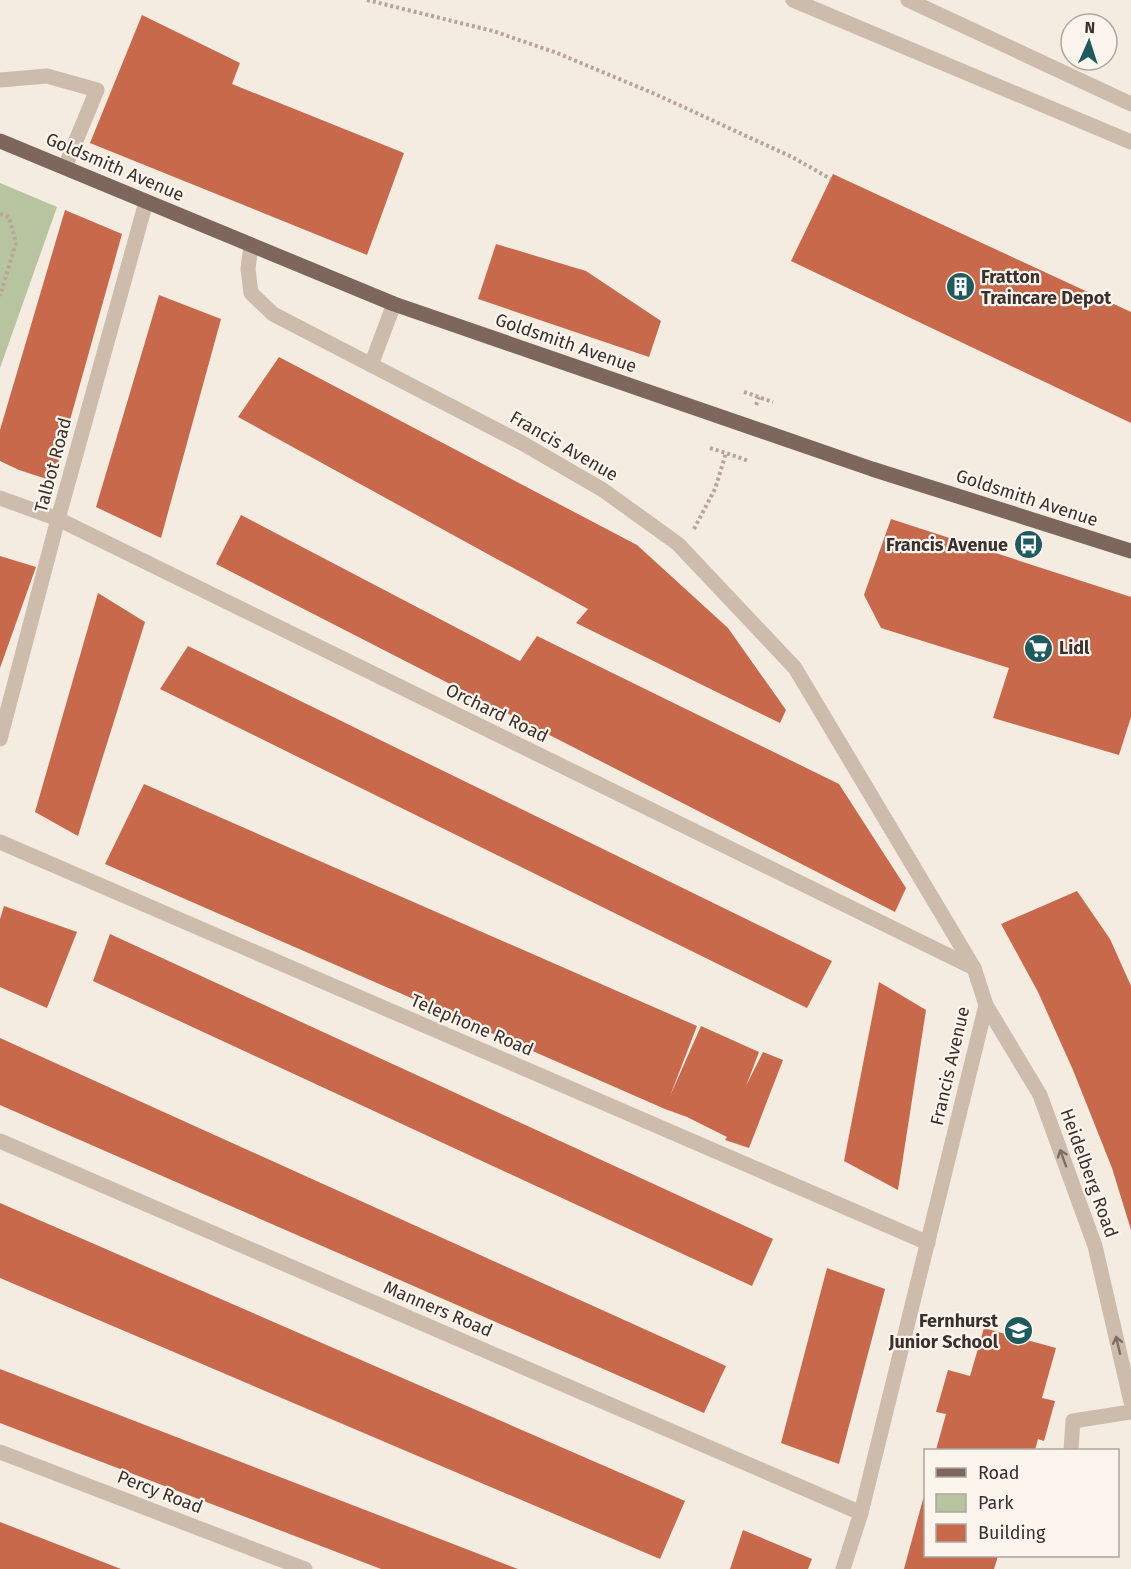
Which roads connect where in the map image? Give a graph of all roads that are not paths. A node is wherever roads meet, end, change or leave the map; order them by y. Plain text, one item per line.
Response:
1 (794, 0) edge
2 (908, 0) edge
3 (0, 80) edge
4 (1131, 104) edge
5 (0, 141) edge
6 (1131, 142) edge
7 (65, 167) junction
8 (146, 202) junction
9 (251, 245) junction
10 (394, 304) junction
11 (371, 365) junction
12 (0, 498) edge
13 (58, 519) junction
14 (1131, 551) edge
15 (0, 740) edge
16 (0, 842) edge
17 (974, 968) junction
18 (986, 1005) junction
19 (0, 1141) edge
20 (928, 1243) junction
21 (1131, 1402) edge
22 (1131, 1412) edge
23 (1071, 1449) edge
24 (0, 1452) edge
25 (861, 1513) junction
26 (305, 1569) edge
27 (843, 1569) edge

1 - 6 street
2 - 4 street
3 - 7 street
5 - 7 main road, Goldsmith Avenue
7 - 8 main road, Goldsmith Avenue
8 - 9 main road, Goldsmith Avenue
8 - 13 street, Talbot Road
9 - 10 main road, Goldsmith Avenue
9 - 11 street, Francis Avenue
10 - 11 street
10 - 14 main road, Goldsmith Avenue
11 - 17 street, Francis Avenue
12 - 13 street, Orchard Road
13 - 15 street, Talbot Road
13 - 17 street, Orchard Road
16 - 20 street, Telephone Road
17 - 18 street, Francis Avenue
18 - 20 street, Francis Avenue
21 -> 18 street, Heidelberg Road
19 - 25 street, Manners Road
20 - 25 street, Francis Avenue
22 - 23 street
24 - 26 street, Percy Road
25 - 27 street, Francis Avenue

